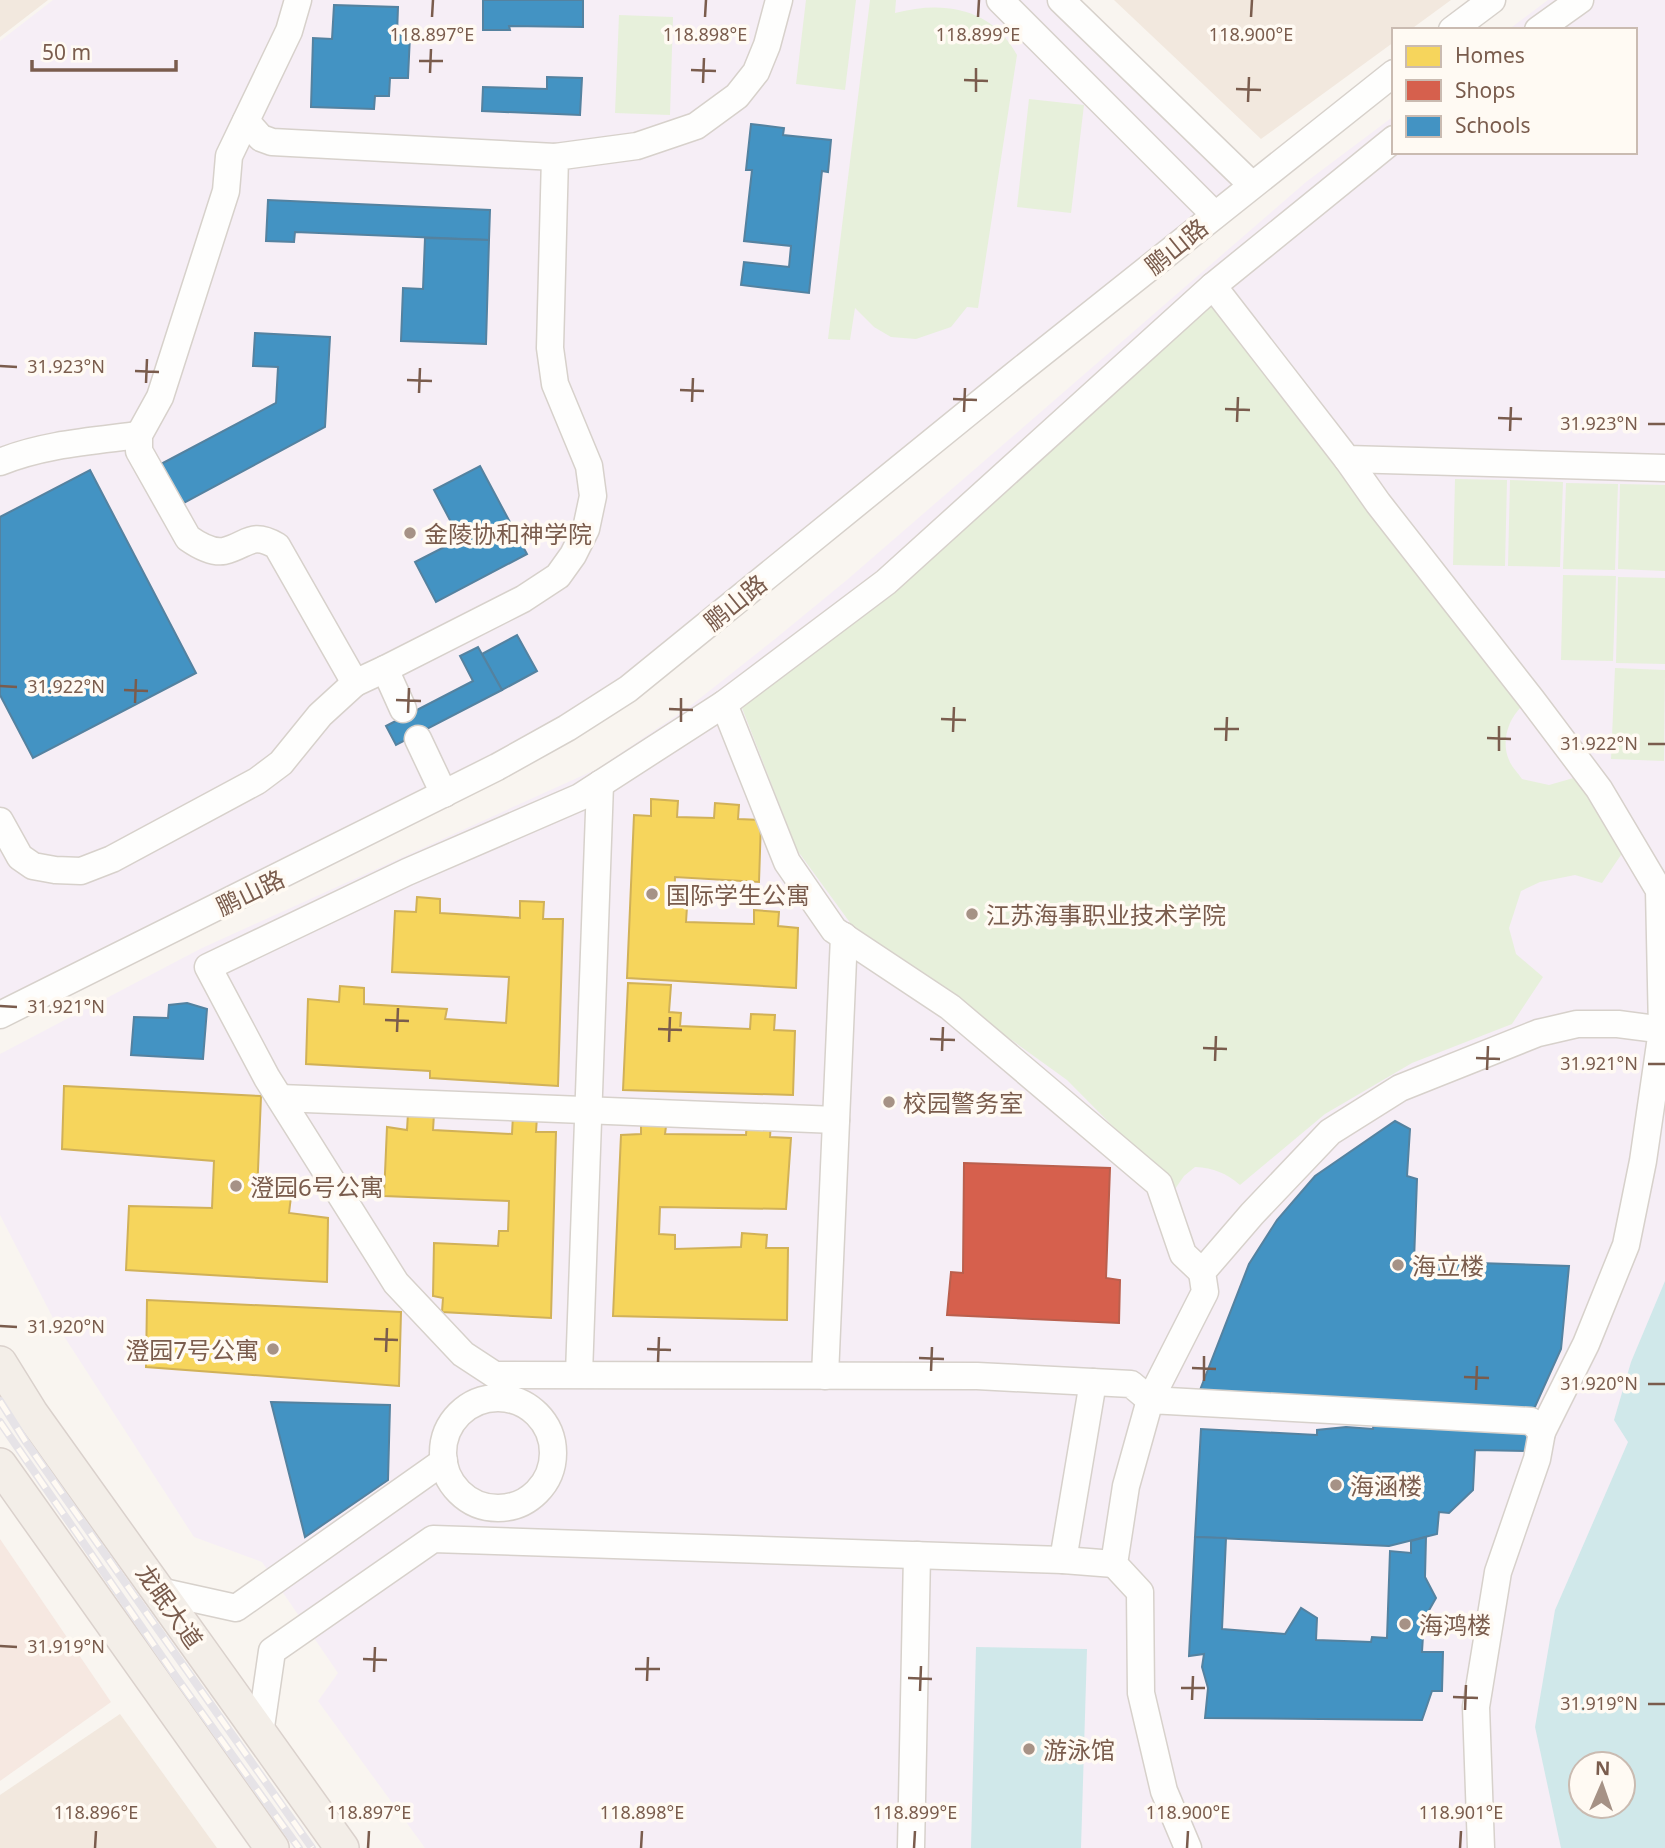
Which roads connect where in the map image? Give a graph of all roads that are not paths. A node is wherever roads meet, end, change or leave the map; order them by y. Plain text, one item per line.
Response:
1 (298, 0) edge
2 (779, 0) edge
3 (1000, 0) edge
4 (1061, 0) edge
5 (1492, 0) edge
6 (1580, 0) edge
7 (1455, 28) edge
8 (1541, 28) edge
9 (1392, 74) edge
10 (246, 121) junction
11 (1392, 141) edge
12 (555, 157) junction
13 (1252, 185) junction
14 (1215, 215) junction
15 (1213, 285) junction
16 (139, 435) junction
17 (1347, 458) junction
18 (0, 462) edge
19 (1665, 468) edge
20 (385, 670) junction
21 (355, 683) junction
22 (724, 704) junction
23 (403, 709) dead end
24 (418, 740) dead end
25 (600, 784) junction
26 (444, 794) junction
27 (0, 821) edge
28 (844, 936) junction
29 (0, 1014) edge
30 (1664, 1030) edge
31 (280, 1098) junction
32 (589, 1110) junction
33 (836, 1120) junction
34 (1202, 1272) junction
35 (0, 1363) edge
36 (579, 1374) junction
37 (825, 1376) junction
38 (1093, 1382) junction
39 (493, 1387) junction
40 (1150, 1400) junction
41 (1542, 1432) junction
42 (444, 1461) junction
43 (0, 1465) edge
44 (496, 1509) junction
45 (495, 1541) junction
46 (917, 1555) junction
47 (1063, 1560) junction
48 (1114, 1564) junction
49 (159, 1591) junction
50 (260, 1734) junction
51 (272, 1848) edge
52 (342, 1848) edge
53 (911, 1848) edge
54 (1188, 1848) edge
55 (1481, 1848) edge

1 - 10 street
2 - 12 street
3 - 14 street
4 - 13 street
5 - 7 street
6 - 8 street
9 - 13 street, 鹏山路
10 - 12 street
10 - 16 street
11 - 15 street
12 - 20 street
13 - 14 street, 鹏山路
14 - 26 street, 鹏山路
15 - 17 street
15 - 22 street
16 - 18 street
16 - 21 street
17 - 19 street
17 - 30 street
20 - 21 street
20 - 23 street
21 - 27 street
22 - 25 street
22 - 28 street
24 - 26 street
25 - 31 street
25 - 32 street
26 - 29 street, 鹏山路
28 - 33 street
28 - 34 street
30 - 34 street
30 - 41 street
31 - 32 street
31 - 39 street
32 - 33 street
32 - 36 street
33 - 37 street
34 - 40 street
35 - 49 main road, 龙眠大道
36 - 37 street
36 - 39 street
37 - 38 street
38 - 40 street
38 - 47 street
39 - 42 street
39 - 44 street
40 - 41 street
40 - 48 street
41 - 55 street
42 - 44 street
42 - 49 street
43 - 51 main road
44 - 45 street
45 - 46 street
45 - 50 street
46 - 47 street
46 - 53 street
47 - 48 street
48 - 54 street
49 - 50 main road, 龙眠大道
50 - 52 main road, 龙眠大道

